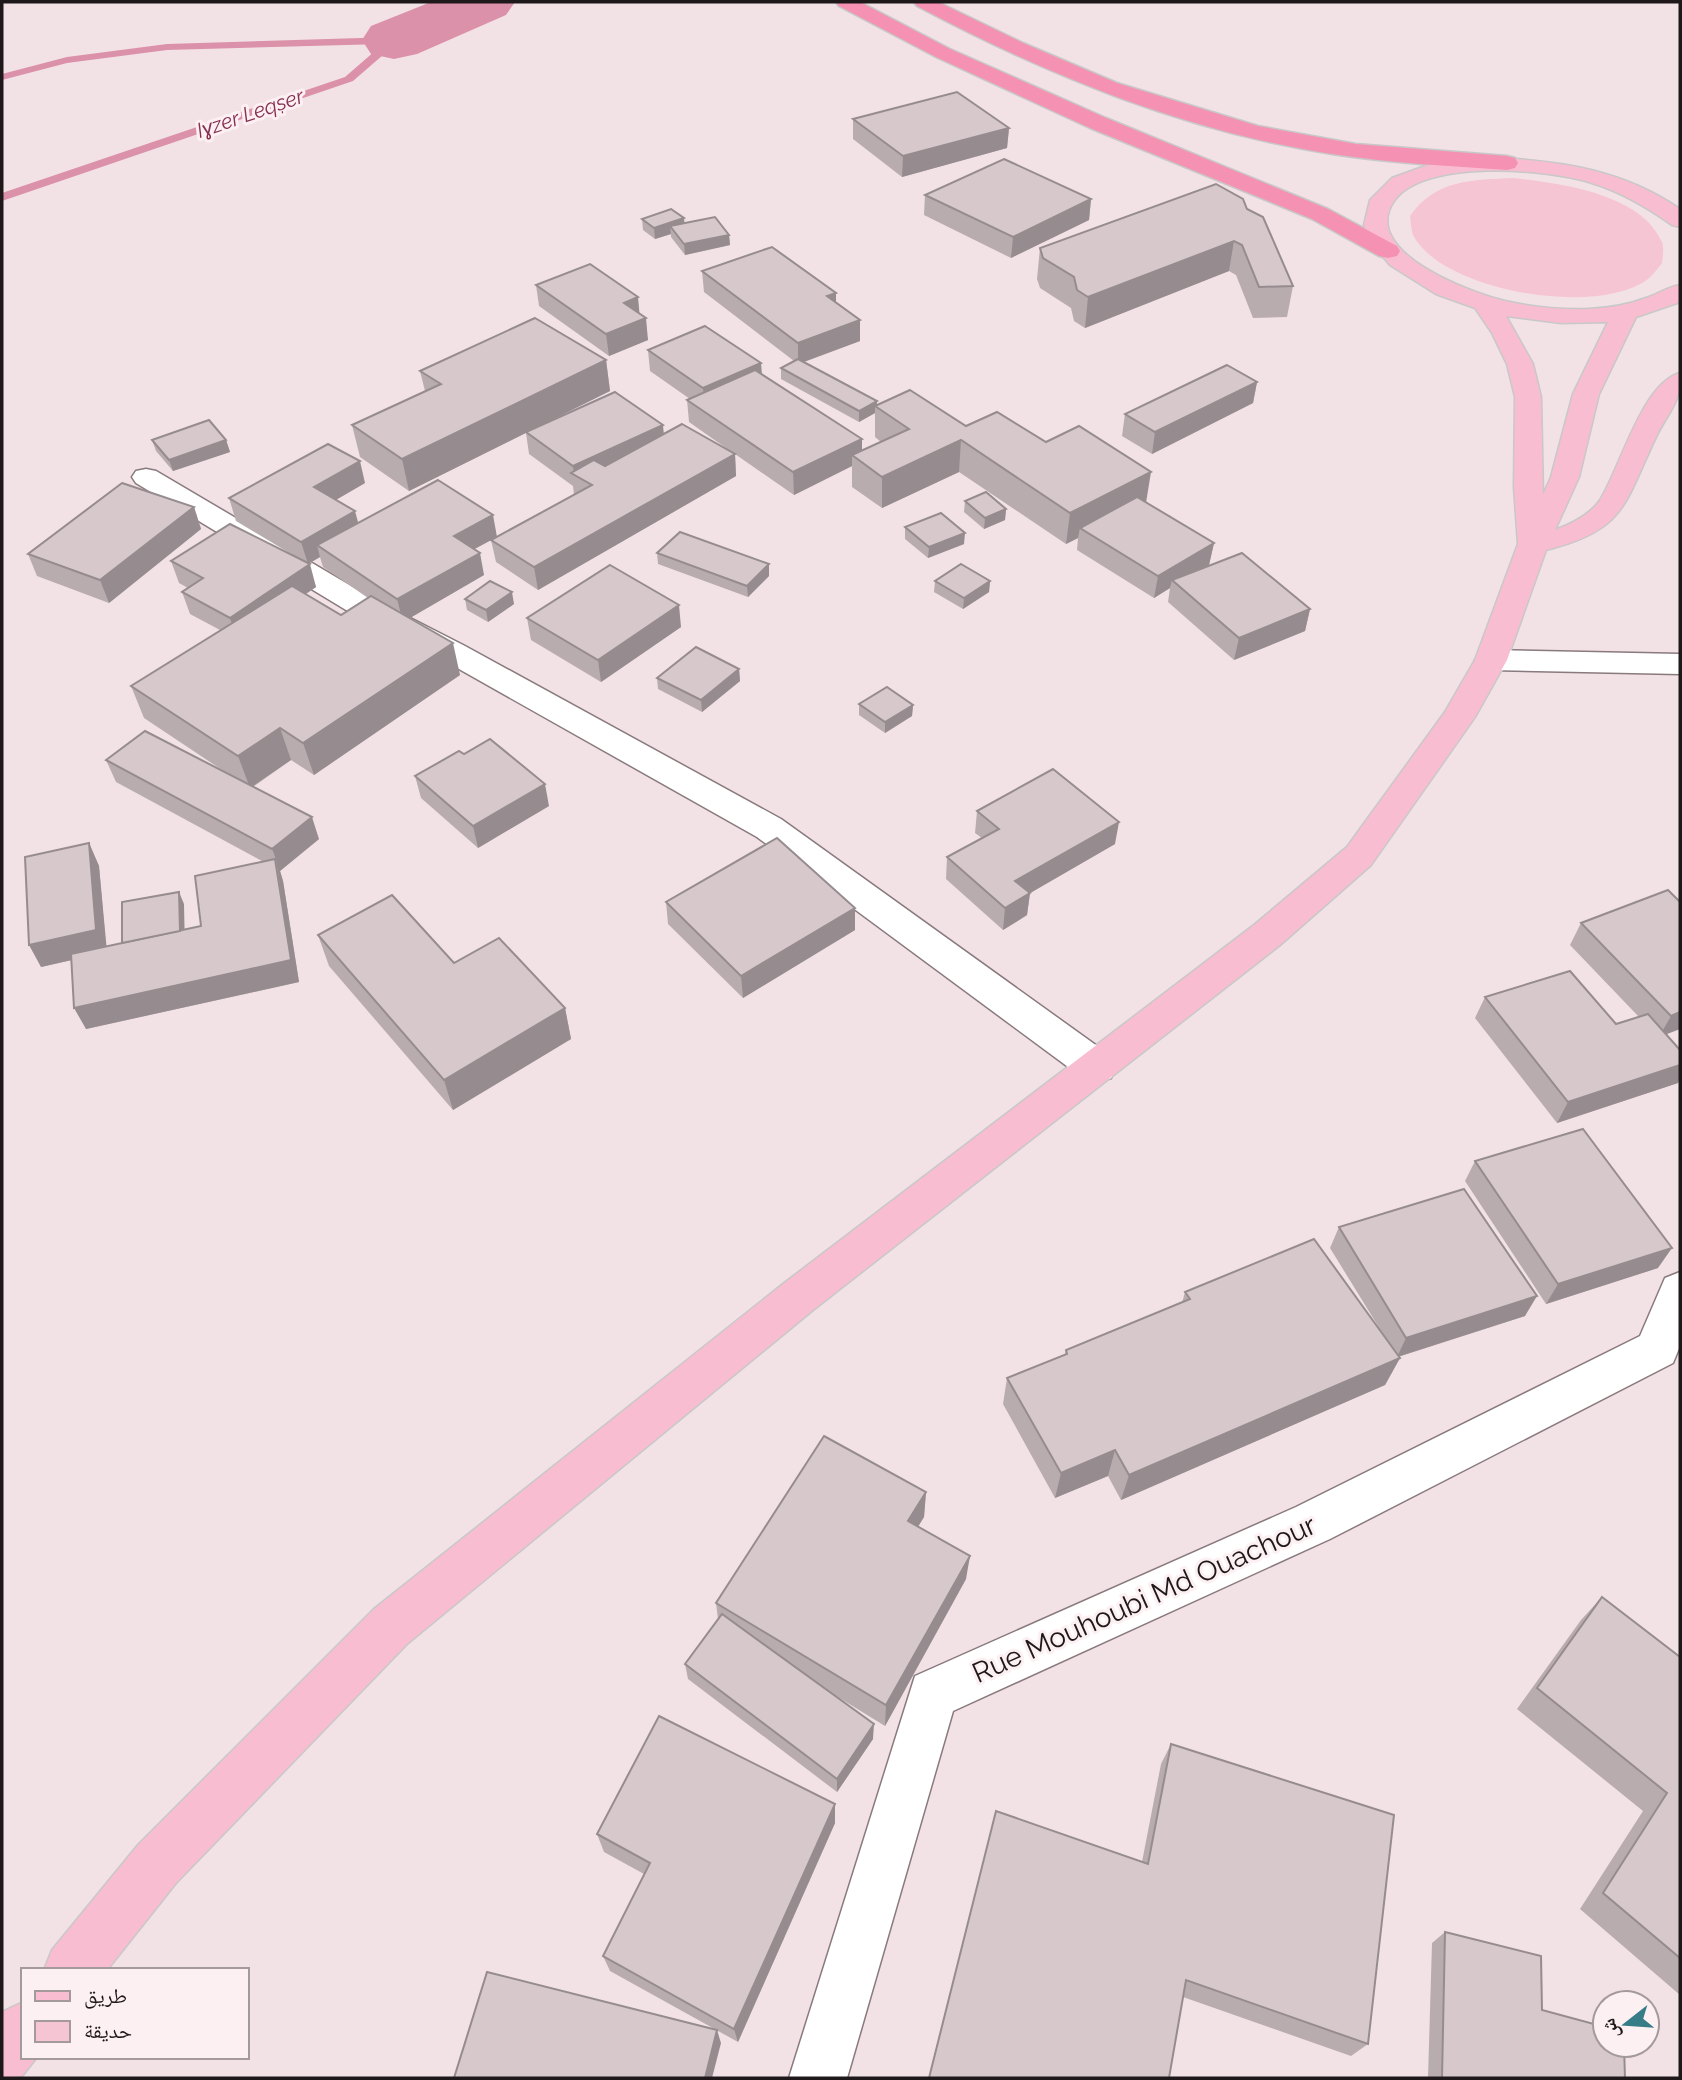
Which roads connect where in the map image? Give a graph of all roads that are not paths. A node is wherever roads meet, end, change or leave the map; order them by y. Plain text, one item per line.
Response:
1 (846, 2) edge
2 (924, 2) edge
3 (1507, 163) junction
4 (1654, 200) junction
5 (1680, 210) edge
6 (1680, 220) edge
7 (1388, 251) junction
8 (1680, 292) edge
9 (1484, 303) junction
10 (1669, 305) edge
11 (1626, 311) junction
12 (1680, 381) edge
13 (146, 477) dead end
14 (1533, 544) junction
15 (1491, 660) junction
16 (1680, 664) edge
17 (1097, 1067) junction
18 (1680, 1291) edge
19 (74, 1968) edge
20 (21, 2032) edge
21 (2, 2056) edge
22 (818, 2078) edge

1 - 7 highway
2 - 3 highway
3 - 4 main road
3 - 7 main road
4 - 5 main road
4 - 6 main road
7 - 9 main road
8 - 10 main road
9 - 11 main road
9 - 14 main road
10 - 11 main road
11 - 14 main road
12 - 14 main road
13 - 17 street
14 - 15 main road
15 - 16 street
15 - 17 main road
17 - 19 main road
18 - 22 street, Rue Mouhoubi Md Ouachour
20 - 21 main road

